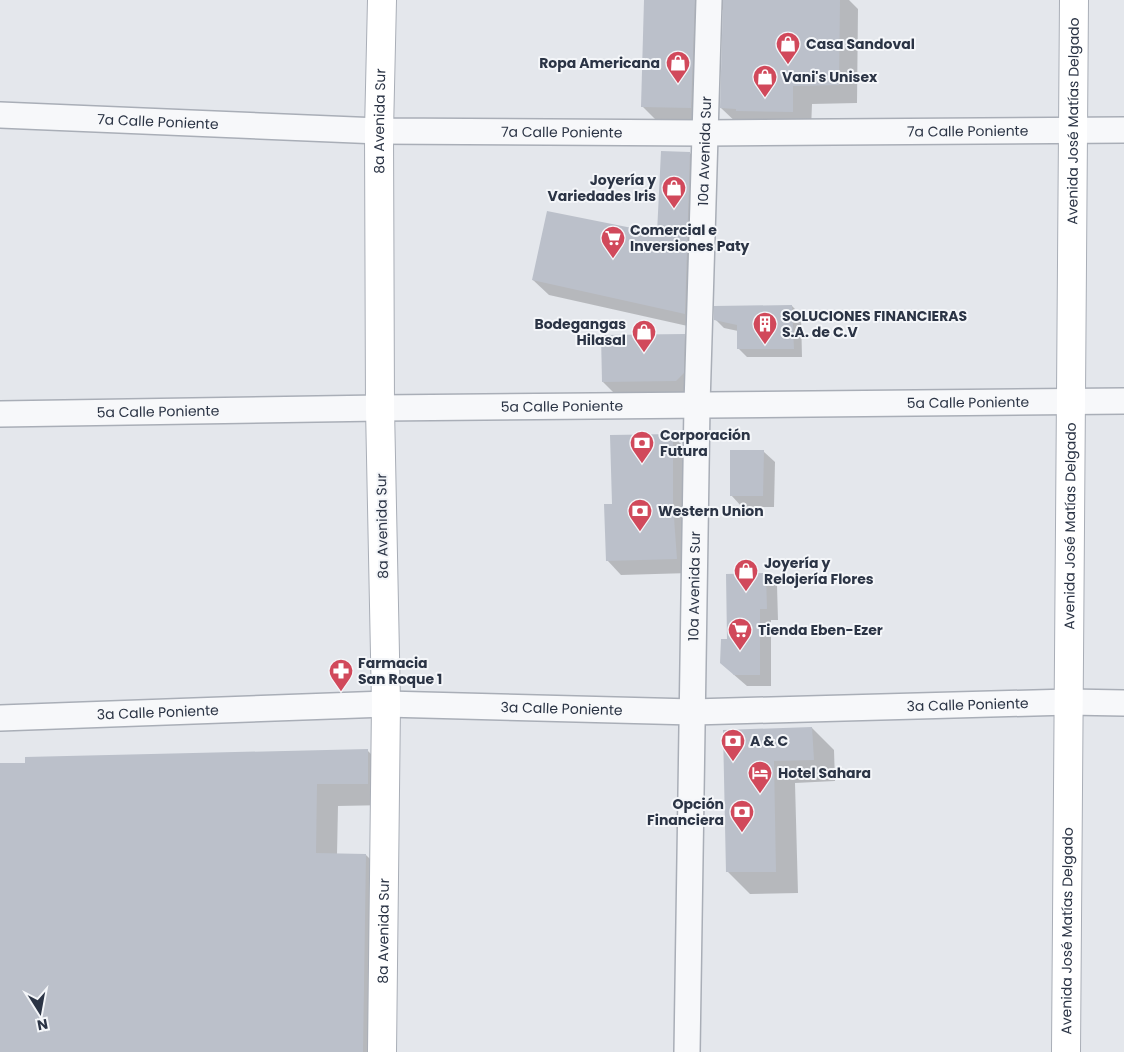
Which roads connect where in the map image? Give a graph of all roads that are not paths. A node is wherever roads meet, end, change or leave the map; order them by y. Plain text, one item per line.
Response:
1 (382, 0) edge
2 (709, 0) edge
3 (1074, 0) edge
4 (0, 115) edge
5 (378, 130) junction
6 (1073, 130) junction
7 (1124, 130) edge
8 (704, 133) junction
9 (1124, 401) edge
10 (1071, 402) junction
11 (697, 406) junction
12 (380, 408) junction
13 (0, 414) edge
14 (1069, 702) junction
15 (1124, 702) edge
16 (386, 704) junction
17 (693, 712) junction
18 (0, 718) edge
19 (382, 1052) edge
20 (687, 1052) edge
21 (1066, 1052) edge

1 - 5 street, 8a Avenida Sur
2 - 8 street, 10a Avenida Sur
3 - 6 street, Avenida José Matías Delgado
4 - 5 street, 7a Calle Poniente
5 - 8 street, 7a Calle Poniente
5 - 12 street, 8a Avenida Sur
6 - 7 street, 7a Calle Poniente
6 - 8 street, 7a Calle Poniente
6 - 10 street, Avenida José Matías Delgado
8 - 11 street, 10a Avenida Sur
9 - 10 street, 5a Calle Poniente
10 - 11 street, 5a Calle Poniente
10 - 14 street, Avenida José Matías Delgado
11 - 12 street, 5a Calle Poniente
11 - 17 street, 10a Avenida Sur
12 - 13 street, 5a Calle Poniente
12 - 16 street, 8a Avenida Sur
14 - 15 street, 3a Calle Poniente
14 - 17 street, 3a Calle Poniente
14 - 21 street, Avenida José Matías Delgado
16 - 17 street, 3a Calle Poniente
16 - 18 street, 3a Calle Poniente
16 - 19 street, 8a Avenida Sur
17 - 20 street, 10a Avenida Sur

